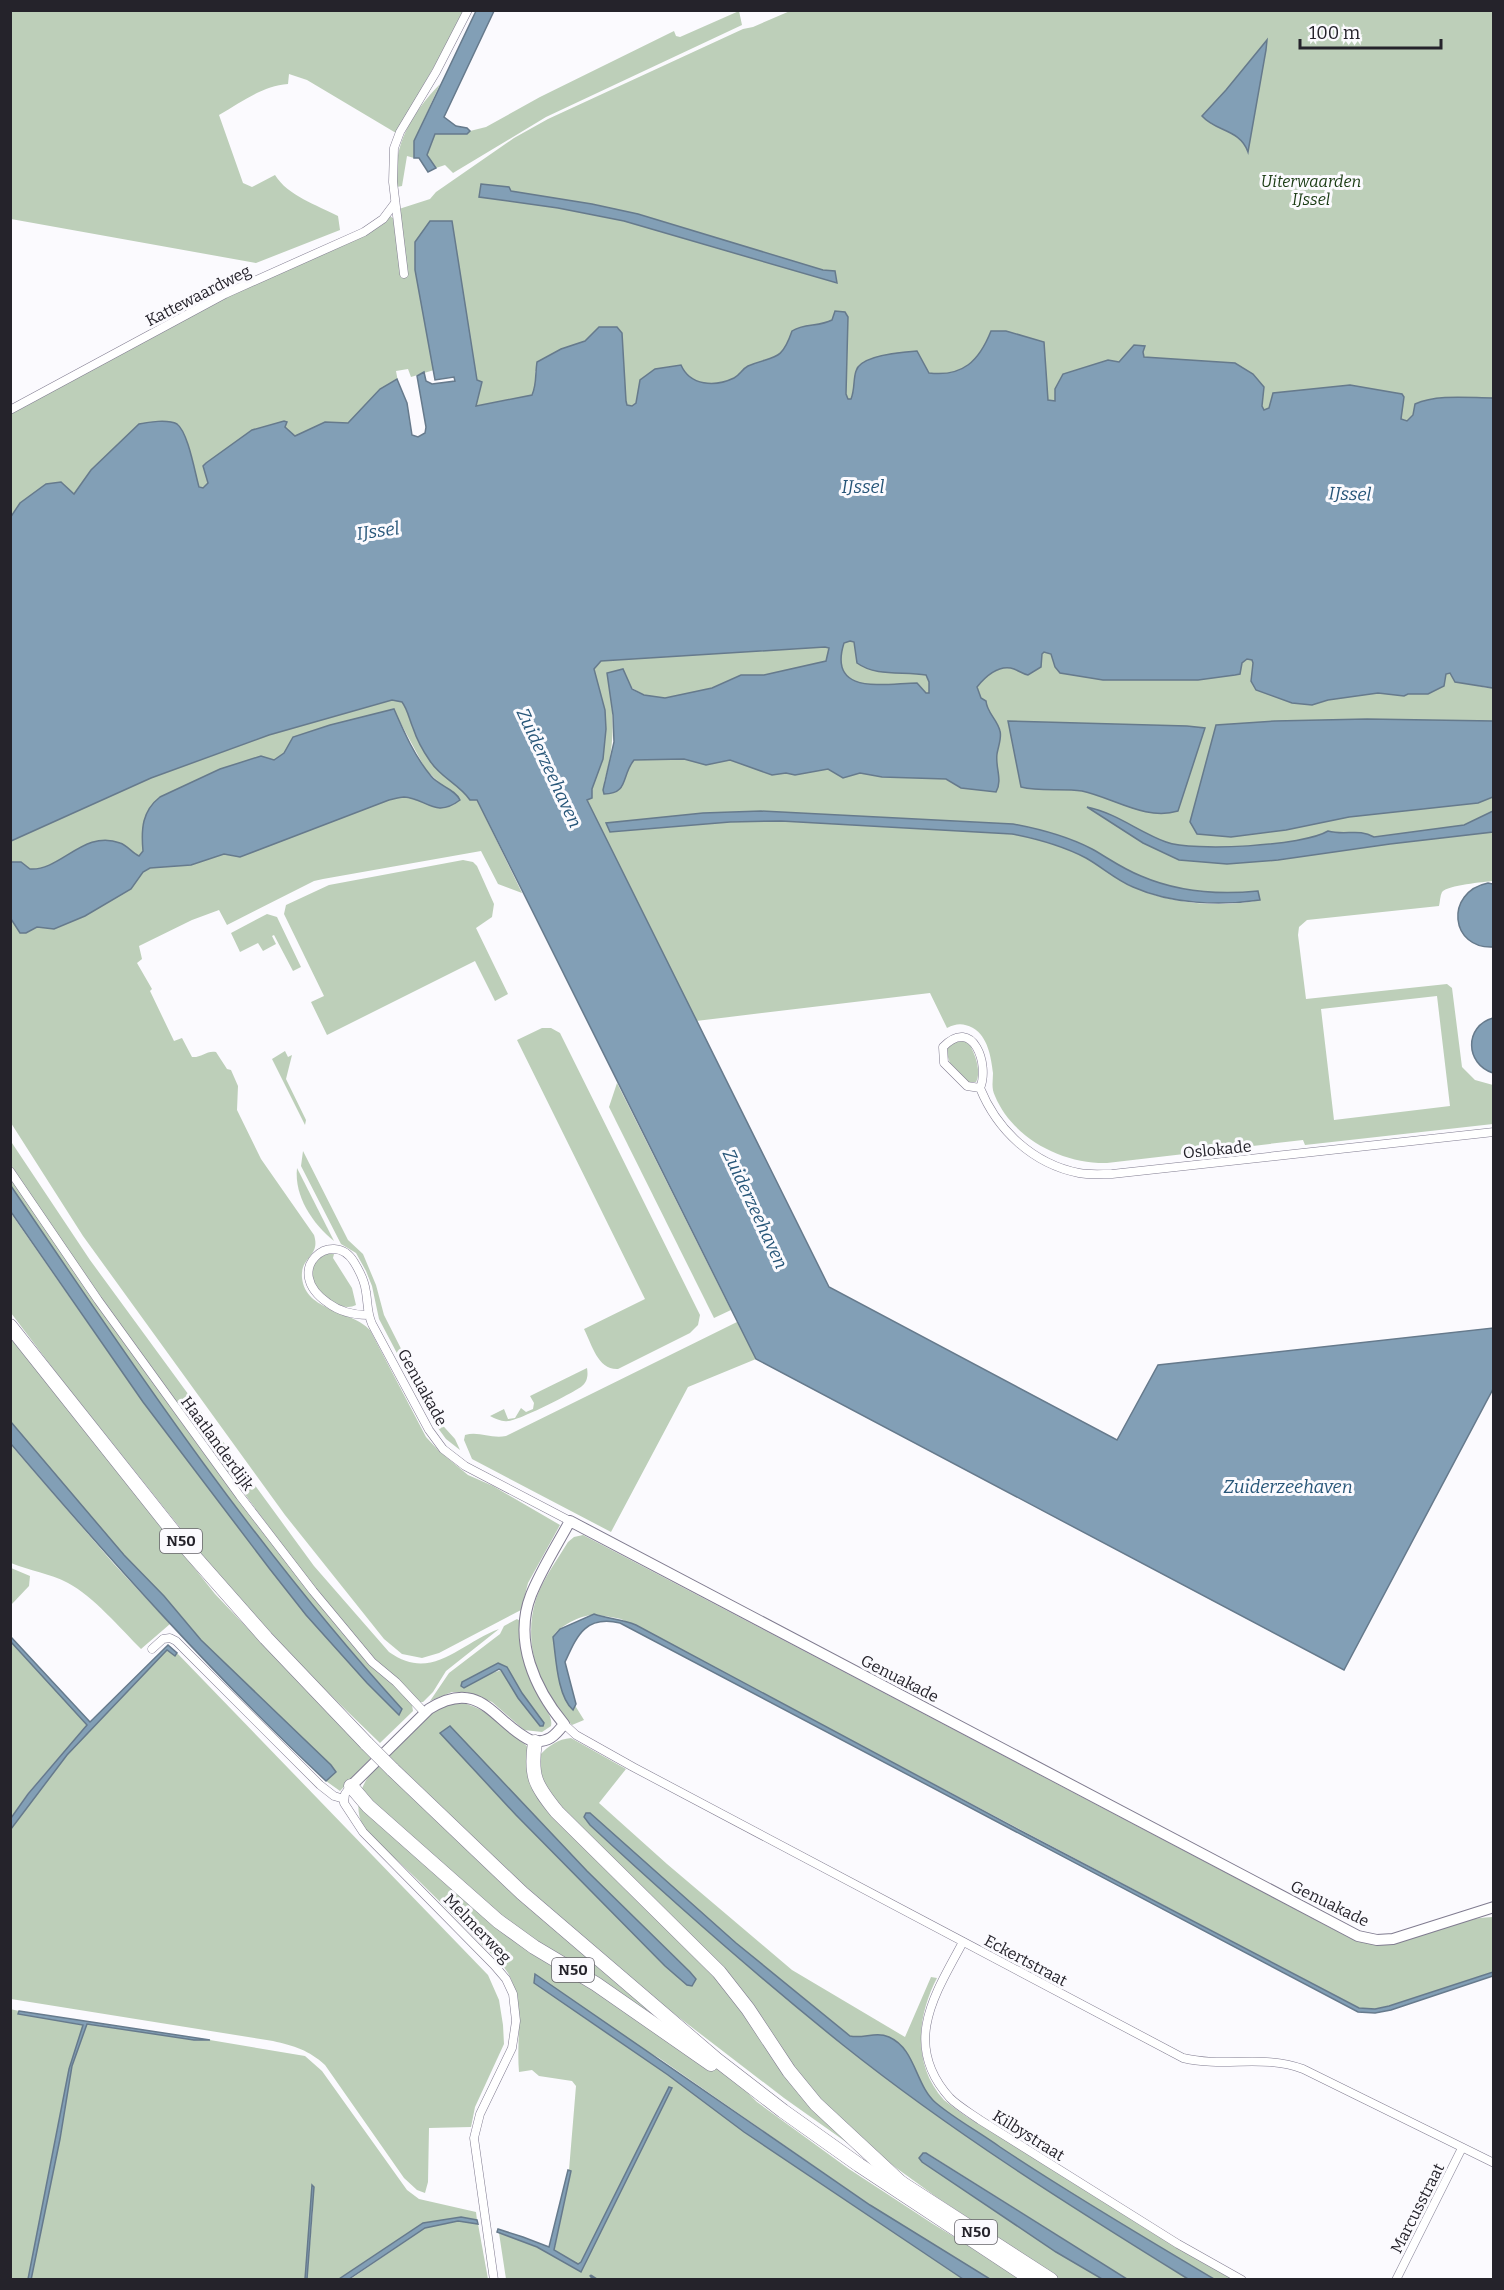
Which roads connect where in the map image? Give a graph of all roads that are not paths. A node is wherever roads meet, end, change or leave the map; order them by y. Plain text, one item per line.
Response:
1 (468, 10) edge
2 (395, 202) junction
3 (404, 274) dead end
4 (10, 410) edge
5 (980, 1088) junction
6 (1494, 1132) edge
7 (10, 1171) edge
8 (368, 1315) junction
9 (10, 1326) edge
10 (570, 1521) junction
11 (152, 1649) dead end
12 (425, 1713) junction
13 (564, 1724) junction
14 (536, 1742) junction
15 (351, 1786) junction
16 (344, 1799) junction
17 (1494, 1907) edge
18 (963, 1942) junction
19 (680, 2027) junction
20 (771, 2102) junction
21 (1462, 2148) junction
22 (1494, 2163) edge
23 (901, 2183) junction
24 (494, 2280) edge
25 (1033, 2280) edge
26 (1051, 2280) edge
27 (1242, 2280) edge
28 (1396, 2280) edge

1 - 2 street
2 - 3 street
2 - 4 street, Kattewaardweg
5 - 5 street, Oslokade
5 - 6 street, Oslokade
7 - 12 street, Haatlanderdijk
8 - 8 street, Genuakade
8 - 10 street, Genuakade
9 - 19 highway, N50, bridge
10 - 13 street
10 - 17 street, Genuakade
11 - 16 street, Melmerweg
12 - 14 street
12 - 15 street
13 - 14 street
13 - 18 street, Eckertstraat
14 - 23 highway, N50
15 - 16 street
15 - 20 highway, N50
16 - 24 street, Melmerweg
18 - 21 street, Eckertstraat
18 - 27 street, Kilbystraat
19 - 20 highway, N50
19 - 23 highway, N50
20 - 25 highway, N50
21 - 22 street, Eckertstraat
21 - 28 street, Marcusstraat
23 - 26 highway, N50

